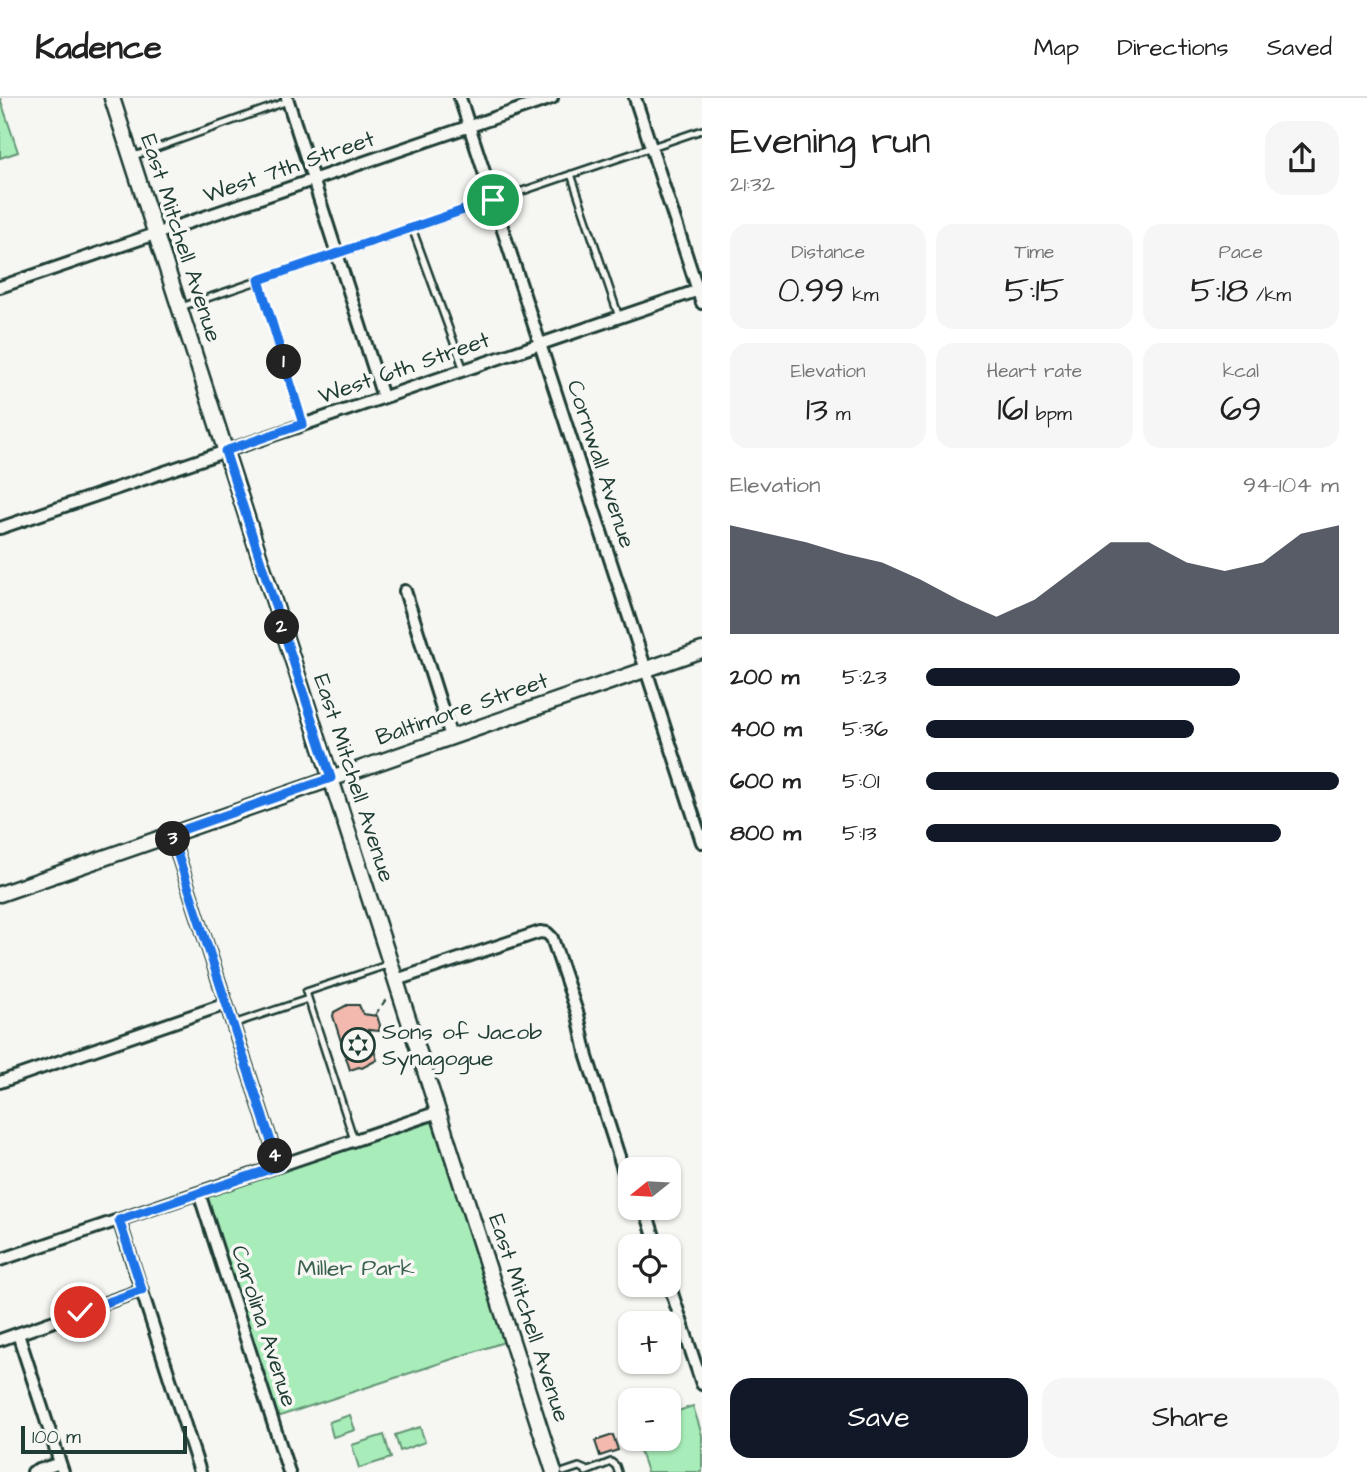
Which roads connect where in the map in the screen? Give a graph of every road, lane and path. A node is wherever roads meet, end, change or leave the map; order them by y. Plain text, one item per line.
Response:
1 (112, 98) edge
2 (460, 98) edge
3 (552, 98) edge
4 (635, 98) edge
5 (287, 100) edge
6 (469, 126) junction
7 (702, 130) edge
8 (651, 147) junction
9 (131, 157) junction
10 (571, 174) junction
11 (313, 181) junction
12 (493, 200) junction
13 (412, 228) junction
14 (156, 235) junction
15 (336, 254) junction
16 (259, 280) junction
17 (0, 287) edge
18 (700, 289) edge
19 (702, 303) edge
20 (179, 308) junction
21 (619, 317) junction
22 (540, 344) junction
23 (464, 370) junction
24 (383, 397) junction
25 (303, 424) junction
26 (225, 451) junction
27 (0, 528) edge
28 (405, 591) dead end
29 (702, 650) edge
30 (646, 670) junction
31 (451, 737) junction
32 (331, 778) junction
33 (171, 834) junction
34 (702, 842) edge
35 (0, 894) edge
36 (390, 964) junction
37 (396, 980) junction
38 (387, 998) dead end
39 (308, 999) junction
40 (226, 1004) junction
41 (374, 1015) dead end
42 (233, 1024) junction
43 (379, 1029) dead end
44 (398, 1033) dead end
45 (0, 1082) edge
46 (438, 1112) junction
47 (354, 1140) junction
48 (619, 1157) edge
49 (279, 1166) junction
50 (199, 1193) junction
51 (119, 1220) junction
52 (0, 1260) edge
53 (142, 1290) junction
54 (674, 1297) edge
55 (18, 1334) junction
56 (0, 1340) edge
57 (698, 1359) edge
58 (702, 1384) edge
59 (62, 1467) edge
60 (586, 1471) edge
61 (33, 1472) edge
62 (200, 1472) edge
63 (289, 1472) edge
64 (554, 1472) edge
65 (564, 1472) edge
66 (618, 1472) edge

1 - 9 street, East Mitchell Avenue
2 - 6 street, Cornwall Avenue
3 - 6 street, West 7th Street
4 - 8 street
5 - 9 lane
5 - 11 street
6 - 11 street, West 7th Street
6 - 12 street, Cornwall Avenue
7 - 8 lane
8 - 10 lane
8 - 18 street
9 - 14 street, East Mitchell Avenue
10 - 12 lane
10 - 21 lane
11 - 14 street, West 7th Street
11 - 15 street
12 - 13 lane
12 - 22 street, Cornwall Avenue
13 - 15 lane
13 - 23 lane
14 - 17 street, West 7th Street
14 - 20 street, East Mitchell Avenue
15 - 16 lane
15 - 24 street
16 - 20 lane
16 - 25 lane
18 - 19 street
18 - 21 street, West 6th Street
20 - 26 street, East Mitchell Avenue
21 - 22 street, West 6th Street
22 - 23 street, West 6th Street
22 - 30 street, Cornwall Avenue
23 - 24 street, West 6th Street
24 - 25 street, West 6th Street
25 - 26 street, West 6th Street
26 - 27 street, West 6th Street
26 - 32 street, East Mitchell Avenue
28 - 31 street
29 - 30 street, Baltimore Street
30 - 31 street, Baltimore Street
30 - 34 street, Cornwall Avenue
31 - 32 street, Baltimore Street
32 - 33 street, Baltimore Street
32 - 36 street, East Mitchell Avenue
33 - 35 street, Baltimore Street
33 - 40 street
36 - 37 street, East Mitchell Avenue
36 - 39 lane
37 - 46 street, East Mitchell Avenue
37 - 48 street
38 - 41 path
39 - 42 lane
39 - 47 lane
40 - 42 street
40 - 45 street
42 - 49 street
43 - 44 path
46 - 47 street
46 - 64 street, East Mitchell Avenue
47 - 49 street
49 - 50 street
50 - 51 street
50 - 63 street, Carolina Avenue
51 - 52 street
51 - 53 street
53 - 55 street
53 - 62 street
54 - 57 street
55 - 56 street
55 - 59 street
57 - 58 street
59 - 61 street
60 - 65 lane
60 - 66 lane

